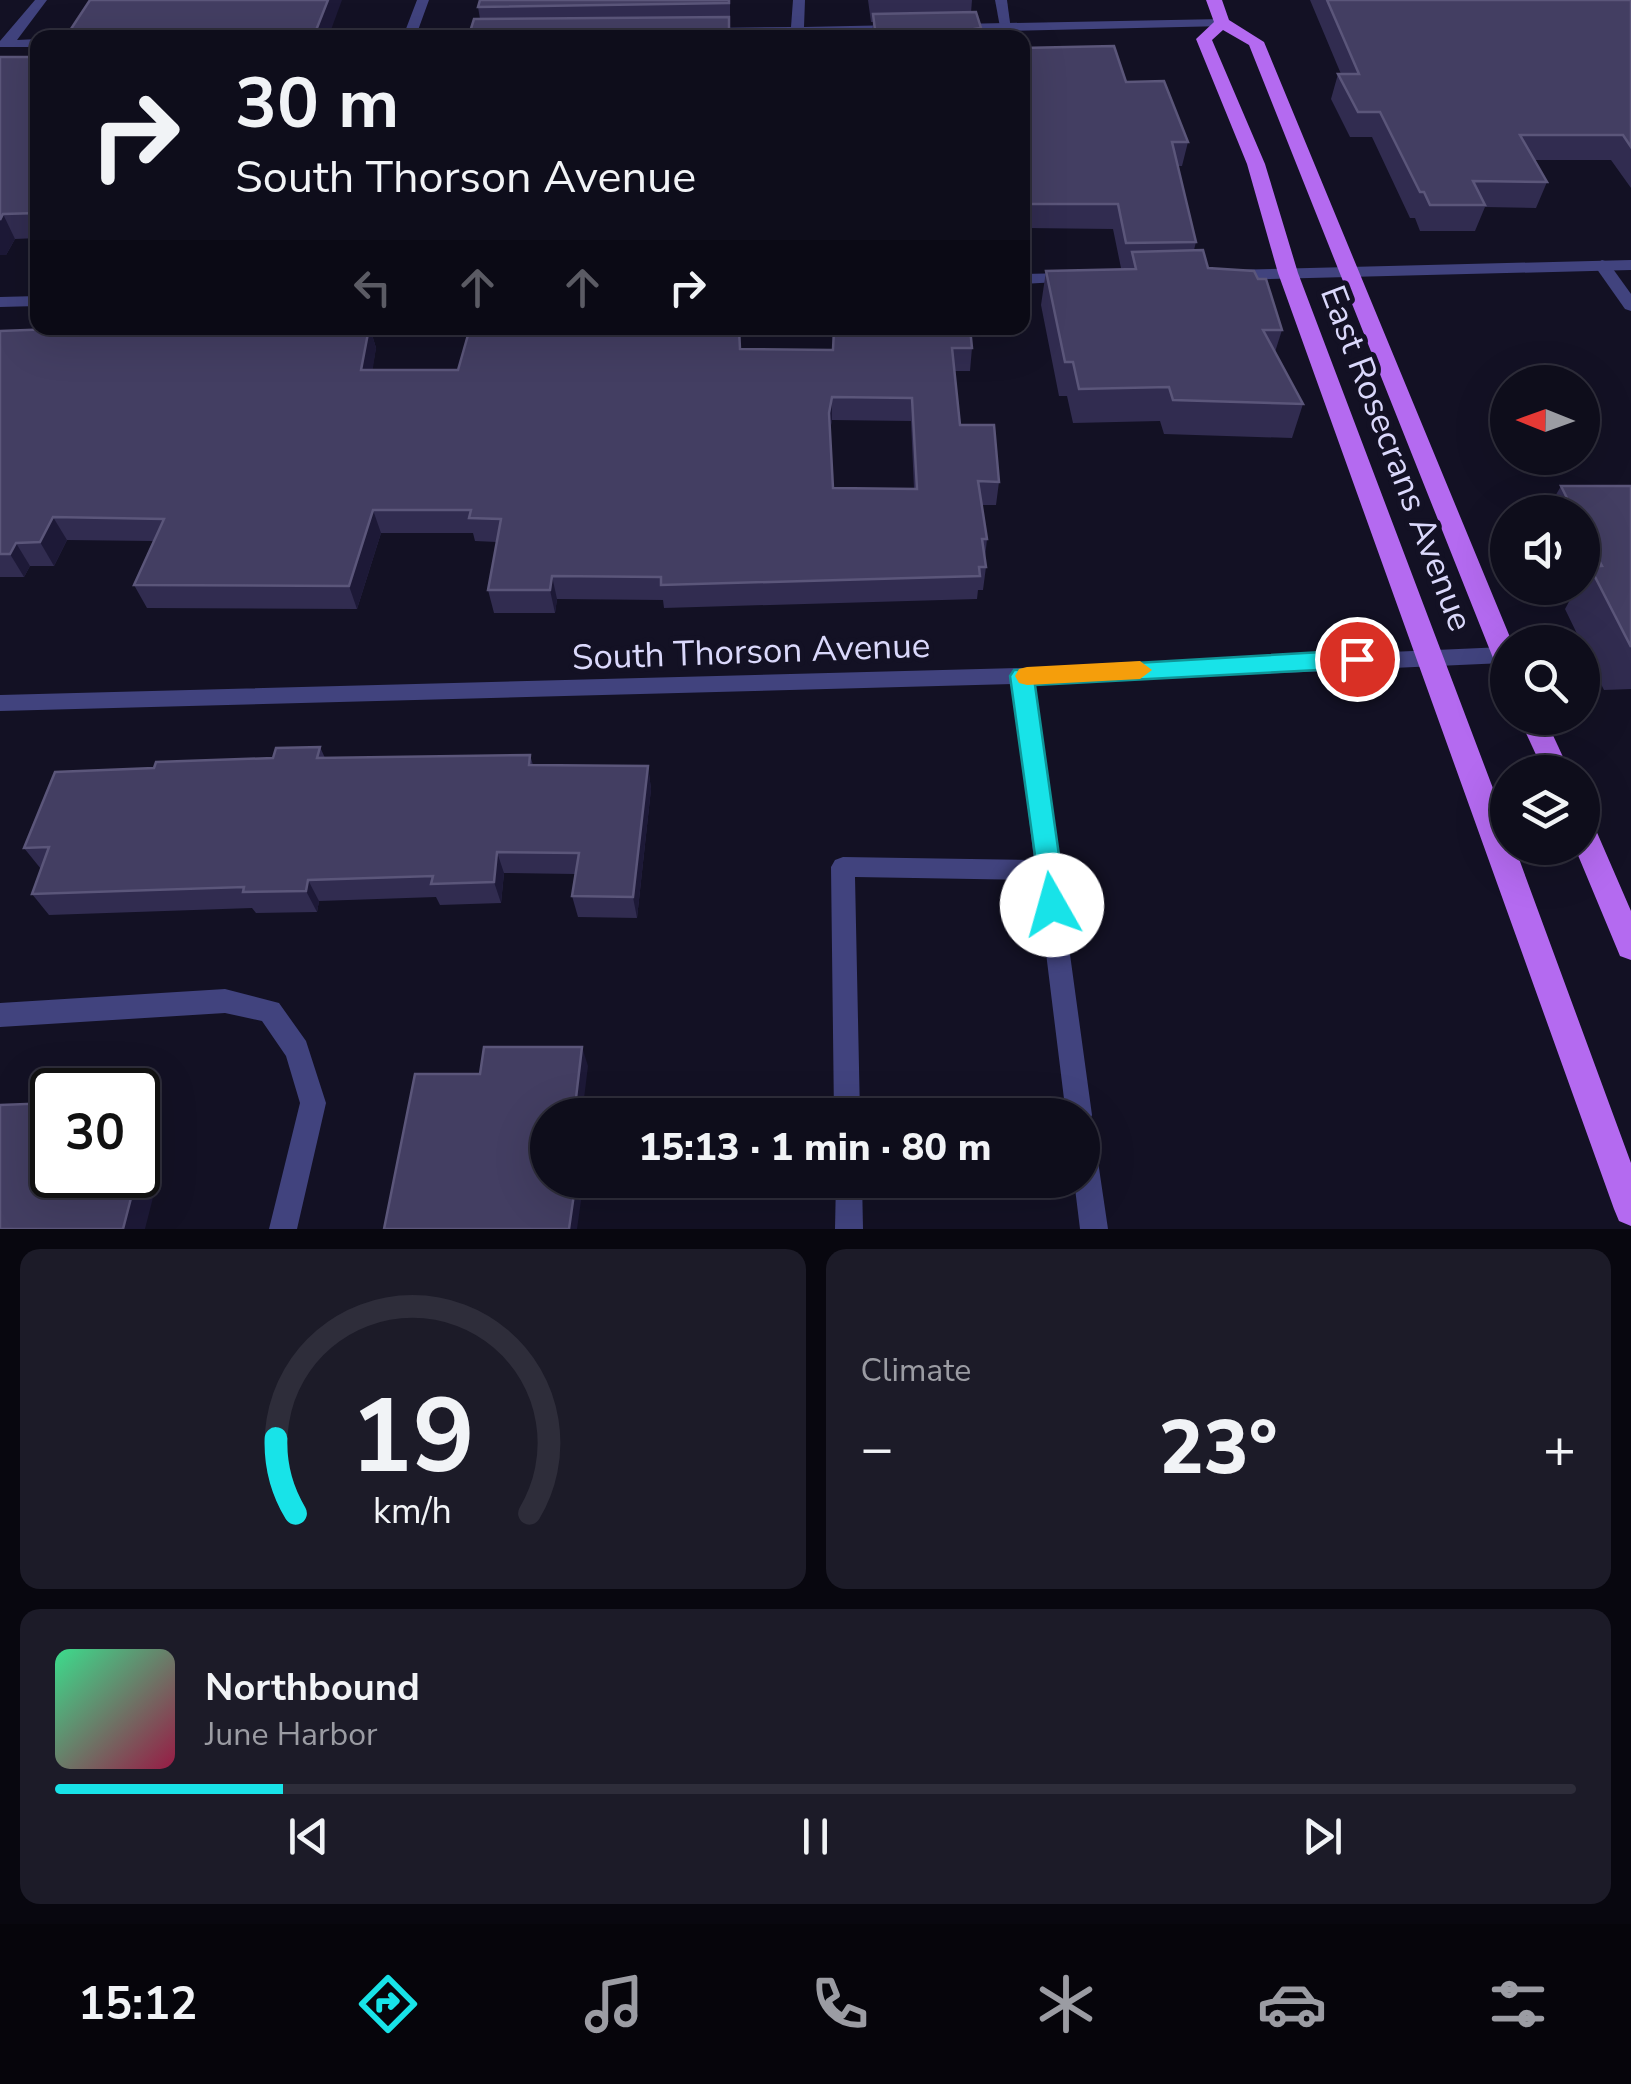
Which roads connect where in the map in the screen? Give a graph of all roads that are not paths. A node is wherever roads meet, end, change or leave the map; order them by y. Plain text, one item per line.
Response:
1 (41, 0) edge
2 (423, 0) edge
3 (798, 0) edge
4 (1002, 0) edge
5 (1214, 0) edge
6 (1222, 24) junction
7 (1006, 27) junction
8 (949, 28) edge
9 (911, 29) edge
10 (411, 30) edge
11 (798, 30) joint
12 (30, 43) edge
13 (4, 44) edge
14 (1602, 265) junction
15 (1631, 265) edge
16 (1350, 272) junction
17 (1288, 273) junction
18 (1216, 275) edge
19 (1081, 278) edge
20 (1030, 279) edge
21 (30, 301) edge
22 (0, 302) edge
23 (1631, 306) edge
24 (1492, 625) edge
25 (1431, 655) junction
26 (1490, 658) edge
27 (1022, 676) junction
28 (0, 703) edge
29 (1597, 865) edge
30 (1048, 870) junction
31 (1631, 946) edge
32 (0, 1015) edge
33 (848, 1098) edge
34 (1077, 1098) edge
35 (848, 1198) edge
36 (1090, 1198) edge
37 (1631, 1208) edge
38 (283, 1229) edge
39 (849, 1229) edge
40 (1094, 1229) edge

1 - 13 street
2 - 10 street
3 - 11 street
4 - 7 street
5 - 6 main road, East Rosecrans Avenue
6 - 7 street
6 - 16 main road, East Rosecrans Avenue
6 - 17 main road, East Rosecrans Avenue
7 - 8 street
9 - 11 street
12 - 13 street
14 - 15 street
14 - 16 street
14 - 23 street
16 - 17 street
16 - 24 main road, East Rosecrans Avenue
17 - 18 street
17 - 25 main road, East Rosecrans Avenue
19 - 20 street
21 - 22 street
25 - 26 street, South Thorson Avenue
25 - 27 street, South Thorson Avenue
25 - 37 main road, East Rosecrans Avenue
27 - 28 street, South Thorson Avenue
27 - 30 street
29 - 31 main road
30 - 33 street
30 - 34 street
32 - 38 street
35 - 39 street
36 - 40 street

